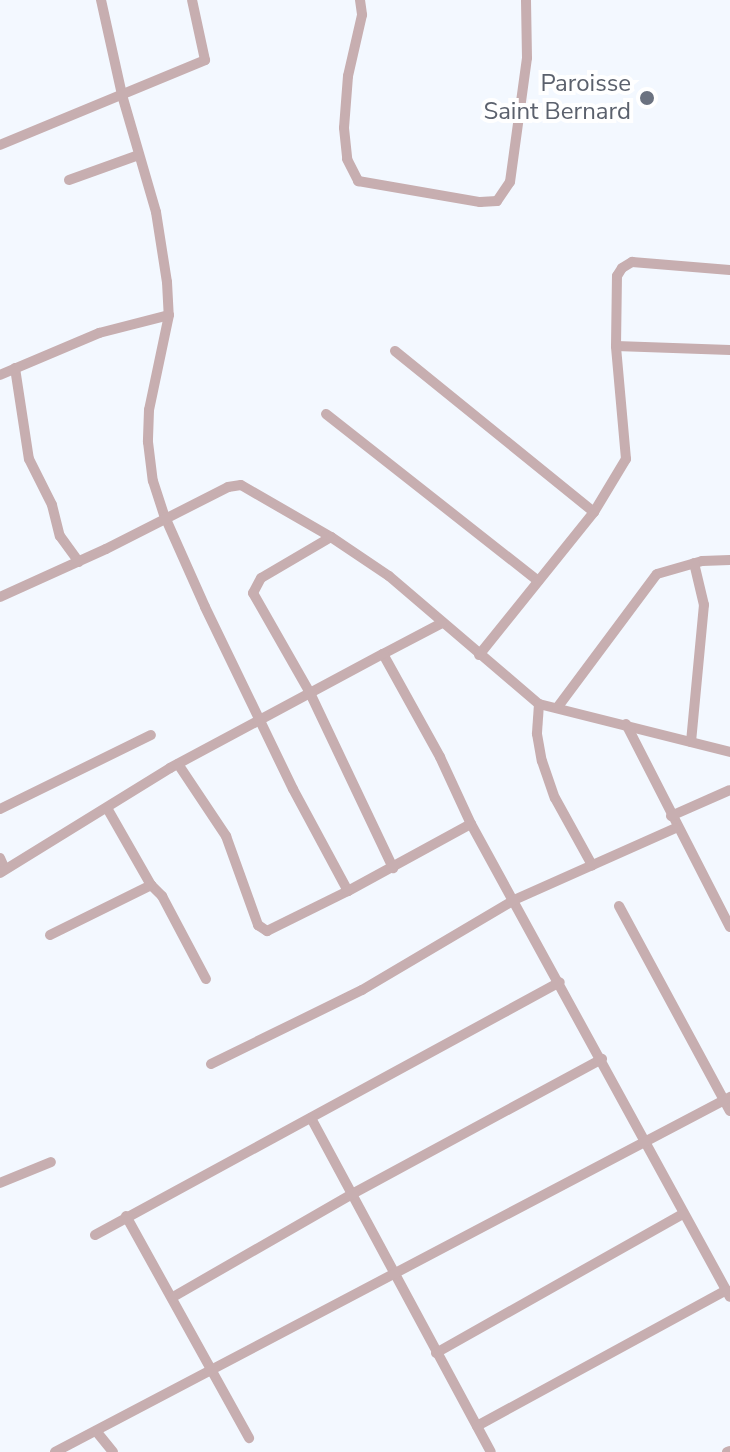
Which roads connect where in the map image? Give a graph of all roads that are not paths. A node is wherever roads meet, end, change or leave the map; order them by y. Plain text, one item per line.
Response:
1 (101, 0) edge
2 (192, 0) edge
3 (360, 0) edge
4 (526, 0) edge
5 (122, 95) junction
6 (0, 145) edge
7 (139, 155) junction
8 (69, 180) dead end
9 (730, 270) edge
10 (169, 315) junction
11 (616, 346) junction
12 (730, 350) edge
13 (395, 351) dead end
14 (15, 368) junction
15 (0, 375) edge
16 (326, 414) dead end
17 (594, 512) junction
18 (165, 517) junction
19 (331, 537) junction
20 (730, 560) edge
21 (79, 562) junction
22 (694, 563) junction
23 (538, 581) junction
24 (0, 597) edge
25 (442, 623) junction
26 (383, 654) junction
27 (479, 655) junction
28 (310, 693) junction
29 (539, 704) junction
30 (557, 708) junction
31 (261, 720) junction
32 (626, 724) junction
33 (151, 735) dead end
34 (691, 742) junction
35 (730, 752) edge
36 (178, 764) junction
37 (730, 790) edge
38 (107, 808) junction
39 (0, 809) edge
40 (671, 816) junction
41 (471, 824) junction
42 (676, 828) junction
43 (0, 858) edge
44 (592, 865) junction
45 (393, 868) junction
46 (2, 871) edge
47 (151, 885) junction
48 (348, 891) junction
49 (514, 900) junction
50 (619, 906) dead end
51 (730, 927) edge
52 (50, 935) dead end
53 (206, 979) dead end
54 (560, 982) junction
55 (602, 1059) junction
56 (211, 1064) dead end
57 (728, 1103) edge
58 (311, 1118) junction
59 (644, 1140) junction
60 (51, 1162) dead end
61 (0, 1183) edge
62 (354, 1193) junction
63 (683, 1214) junction
64 (126, 1216) junction
65 (95, 1235) dead end
66 (394, 1273) junction
67 (728, 1294) edge
68 (173, 1297) junction
69 (436, 1353) junction
70 (213, 1367) junction
71 (477, 1426) junction
72 (96, 1431) junction
73 (249, 1438) dead end
74 (55, 1452) edge
75 (113, 1452) edge
76 (491, 1452) edge

1 - 5 street
2 - 5 street
3 - 4 street
5 - 6 street
5 - 7 street
7 - 8 street
7 - 10 street
9 - 11 street
10 - 14 street
10 - 18 street
11 - 12 street
11 - 17 street
13 - 17 street
14 - 15 street
14 - 21 street
16 - 23 street
17 - 23 street
18 - 19 street
18 - 21 street
18 - 31 street
19 - 25 street
19 - 28 street
20 - 22 street
21 - 24 street
22 - 30 street
22 - 34 street
23 - 27 street
25 - 26 street
25 - 27 street
26 - 28 street
26 - 41 street
27 - 29 street
28 - 31 street
28 - 45 street
29 - 30 street
29 - 44 street
30 - 32 street
31 - 36 street
31 - 48 street
32 - 34 street
32 - 40 street
33 - 39 street
34 - 35 street
36 - 38 street
36 - 48 street
37 - 40 street
38 - 46 street
38 - 47 street
40 - 42 street
41 - 45 street
41 - 49 street
42 - 44 street
42 - 51 street
43 - 46 street
44 - 49 street
45 - 48 street
47 - 52 street
47 - 53 street
49 - 54 street
49 - 56 street
50 - 57 street
54 - 55 street
54 - 58 street
55 - 59 street
55 - 62 street
57 - 59 street
58 - 62 street
58 - 64 street
59 - 63 street
59 - 66 street
60 - 61 street
62 - 66 street
62 - 68 street
63 - 67 street
63 - 69 street
64 - 65 street
64 - 68 street
66 - 69 street
66 - 70 street
67 - 71 street
68 - 70 street
69 - 71 street
70 - 72 street
70 - 73 street
71 - 76 street
72 - 74 street
72 - 75 street

